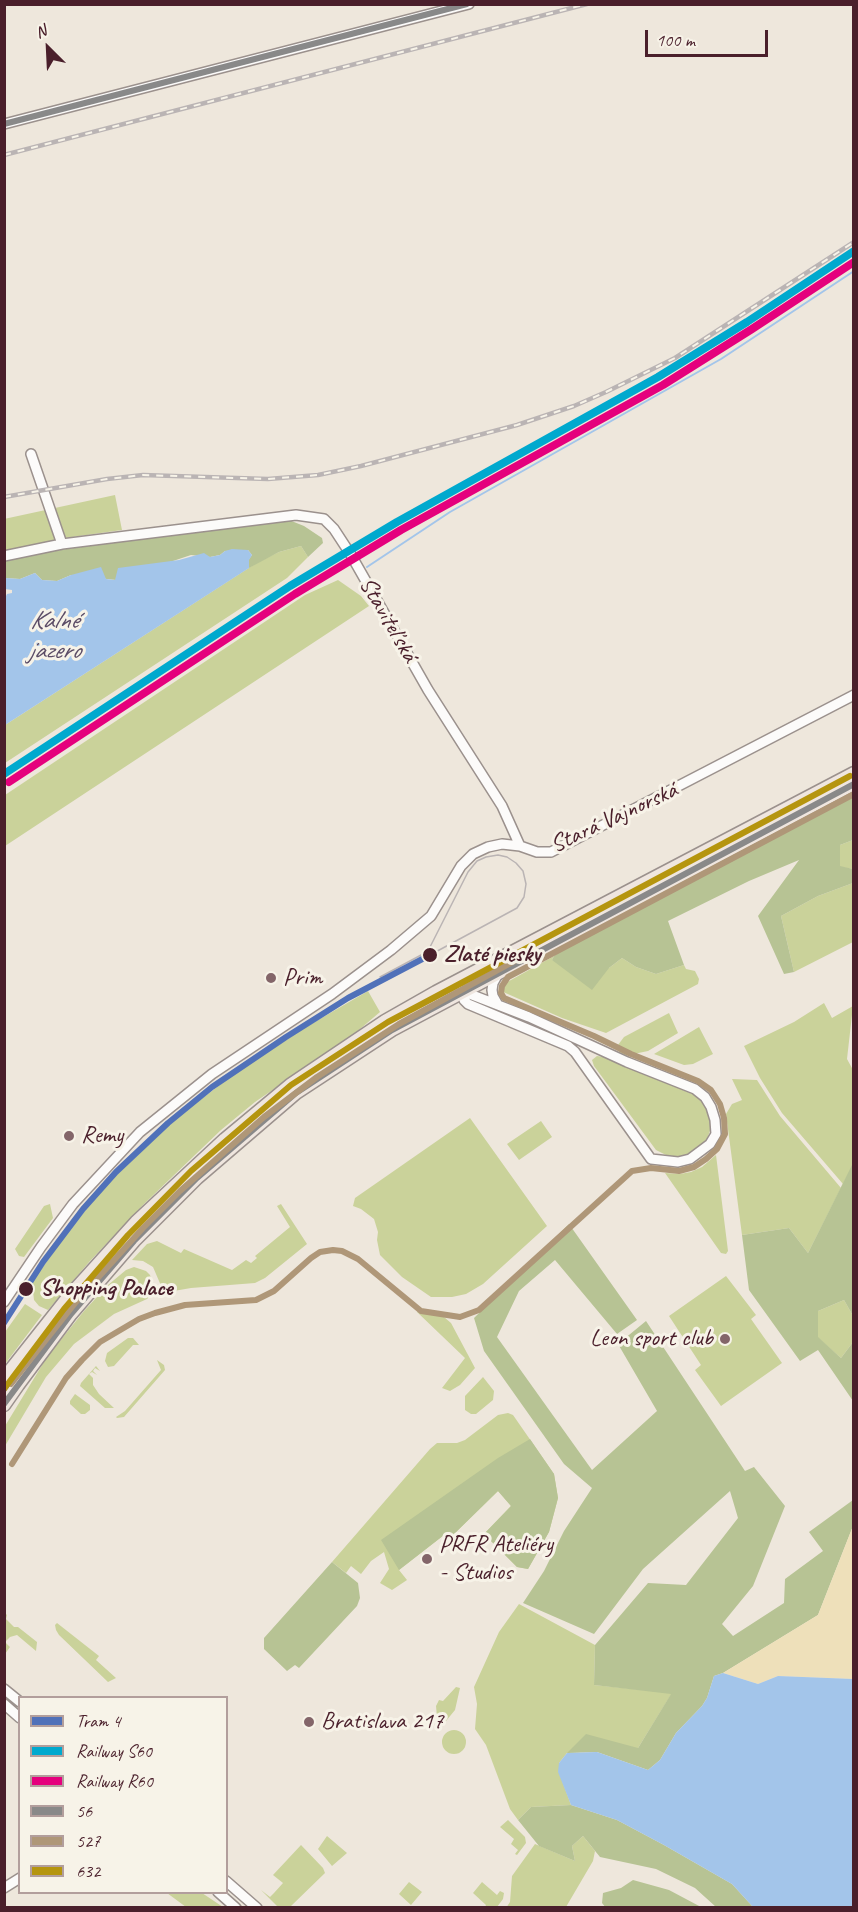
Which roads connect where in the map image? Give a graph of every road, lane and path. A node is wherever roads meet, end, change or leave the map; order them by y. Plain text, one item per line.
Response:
1 (469, 4) edge
2 (4, 124) edge
3 (31, 454) dead end
4 (62, 544) junction
5 (4, 556) edge
6 (854, 695) edge
7 (854, 773) edge
8 (854, 784) edge
9 (520, 846) junction
10 (484, 966) junction
11 (502, 970) junction
12 (462, 991) junction
13 (436, 992) junction
14 (498, 1005) junction
15 (4, 1302) edge
16 (4, 1378) edge
17 (4, 1405) edge
18 (4, 1689) edge
19 (18, 1700) edge
20 (4, 1704) edge
21 (18, 1716) edge
22 (18, 1879) edge
23 (228, 1883) edge
24 (4, 1888) edge
25 (219, 1894) edge
26 (236, 1908) edge
27 (257, 1908) edge

1 - 2 street
3 - 4 street
4 - 5 street, Staviteľská
4 - 9 street, Staviteľská
6 - 9 street, Stará Vajnorská
7 - 10 main road
8 - 11 main road
9 - 15 street, Stará Vajnorská
10 - 12 street
10 - 13 main road
11 - 12 main road
11 - 14 street
12 - 13 street
12 - 14 street
12 - 14 street
12 - 17 main road
13 - 16 main road
18 - 19 street
20 - 21 street
22 - 24 street
23 - 27 street
25 - 26 street

